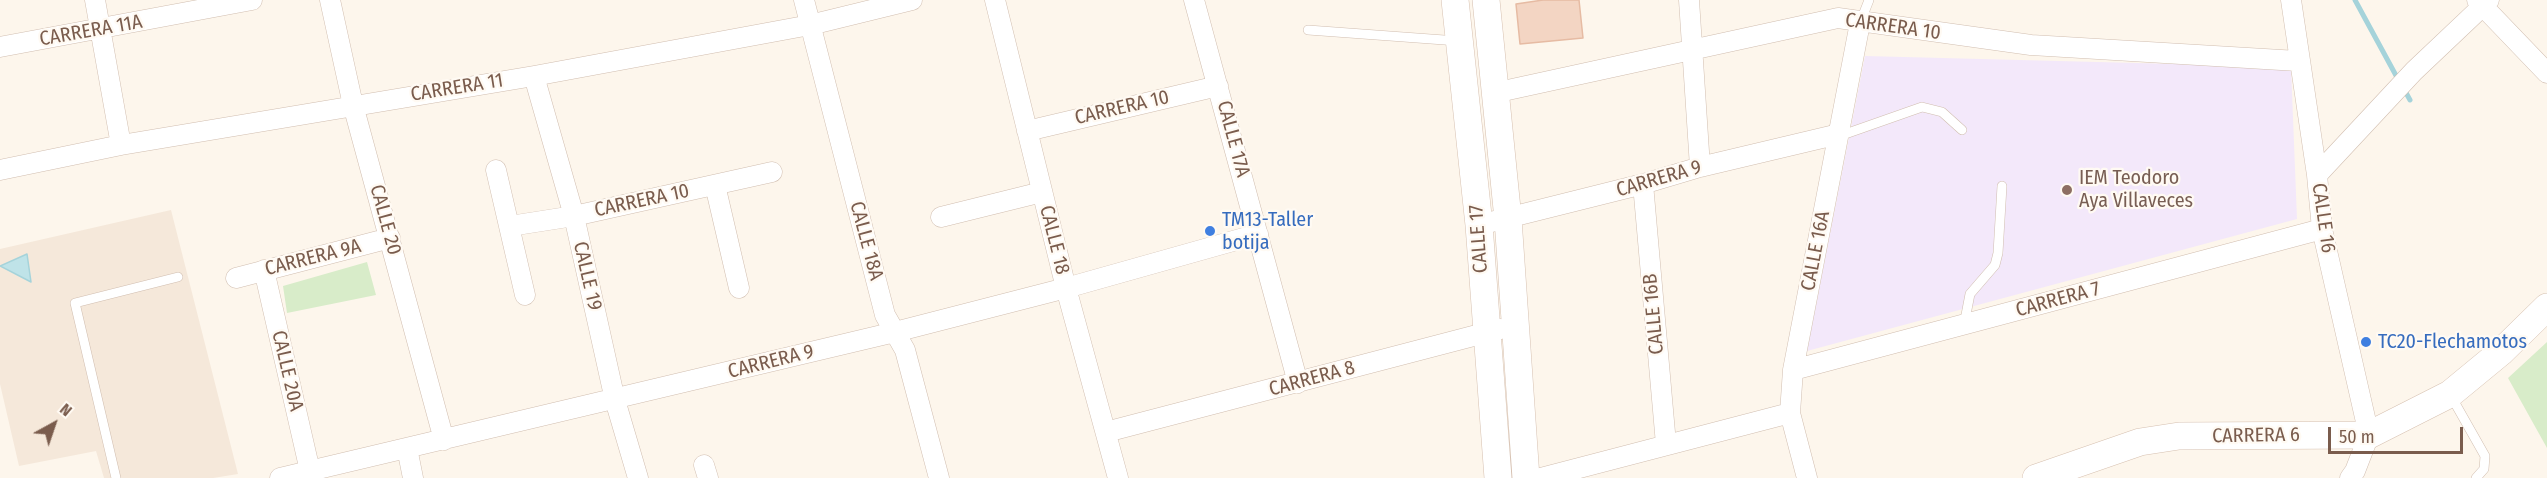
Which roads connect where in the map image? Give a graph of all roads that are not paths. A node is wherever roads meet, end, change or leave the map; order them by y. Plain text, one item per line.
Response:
1 (95, 0) edge
2 (252, 0) edge
3 (330, 0) edge
4 (804, 0) edge
5 (912, 0) edge
6 (995, 0) edge
7 (1194, 0) edge
8 (1455, 0) edge
9 (1486, 0) edge
10 (1689, 0) edge
11 (1869, 0) edge
12 (2291, 0) edge
13 (2483, 2) edge
14 (1860, 23) junction
15 (810, 25) junction
16 (100, 29) junction
17 (1308, 30) dead end
18 (1459, 41) junction
19 (0, 47) edge
20 (1691, 52) junction
21 (2298, 61) junction
22 (2547, 73) edge
23 (534, 76) junction
24 (1218, 86) junction
25 (1494, 93) junction
26 (353, 105) junction
27 (1027, 130) junction
28 (1962, 130) dead end
29 (1839, 134) junction
30 (121, 145) junction
31 (1700, 167) junction
32 (0, 170) edge
33 (496, 170) dead end
34 (772, 172) dead end
35 (2317, 175) junction
36 (1643, 184) junction
37 (715, 185) junction
38 (2002, 186) dead end
39 (1042, 192) junction
40 (574, 216) junction
41 (941, 217) dead end
42 (1508, 219) junction
43 (1479, 225) junction
44 (510, 226) junction
45 (2322, 229) junction
46 (1258, 234) junction
47 (390, 238) junction
48 (264, 270) junction
49 (178, 277) dead end
50 (236, 278) dead end
51 (739, 288) dead end
52 (1066, 288) junction
53 (525, 295) dead end
54 (2547, 307) edge
55 (1517, 325) junction
56 (1964, 325) junction
57 (895, 332) junction
58 (1486, 333) junction
59 (1794, 370) junction
60 (1298, 383) junction
61 (2450, 394) junction
62 (615, 400) junction
63 (1790, 414) junction
64 (1106, 432) junction
65 (2368, 435) junction
66 (444, 440) junction
67 (1666, 444) junction
68 (406, 448) junction
69 (310, 471) junction
70 (117, 478) edge
71 (280, 478) edge
72 (413, 478) edge
73 (638, 478) edge
74 (939, 478) edge
75 (1118, 478) edge
76 (1498, 478) edge
77 (1526, 478) edge
78 (1541, 478) edge
79 (1808, 478) edge
80 (2036, 478) edge
81 (2350, 478) edge
82 (2476, 478) edge

1 - 16 street
2 - 16 street, CARRERA 11A
3 - 26 street, CALLE 20
4 - 15 street, CALLE 18A
5 - 15 street, CARRERA 11
6 - 27 street, CALLE 18
7 - 24 street, CALLE 17A
8 - 18 street, CALLE 17
9 - 25 street, CALLE 17
10 - 20 street
11 - 14 lane
12 - 21 street, CALLE 16
13 - 22 street
13 - 35 street
14 - 20 street, CARRERA 10
14 - 21 street, CARRERA 10
14 - 29 street, CALLE 16A
15 - 23 street, CARRERA 11
15 - 57 street, CALLE 18A
16 - 19 street, CARRERA 11A
16 - 30 street
17 - 18 lane
18 - 43 street, CALLE 17
20 - 25 street, CARRERA 10
20 - 31 street
21 - 35 street, CALLE 16
23 - 26 street, CARRERA 11
23 - 40 street, CALLE 19
24 - 27 street, CARRERA 10
24 - 46 street, CALLE 17A
25 - 42 street, CALLE 17
26 - 30 street, CARRERA 11
26 - 47 street, CALLE 20
27 - 39 street, CALLE 18
28 - 29 lane
29 - 31 street, CARRERA 9
29 - 59 street, CALLE 16A
30 - 32 street, CARRERA 11
31 - 36 street, CARRERA 9
33 - 44 street
34 - 37 street, CARRERA 10
35 - 45 street, CALLE 16
36 - 42 street, CARRERA 9
36 - 67 street, CALLE 16B
37 - 40 street, CARRERA 10
37 - 51 street
38 - 56 lane
39 - 41 street
39 - 52 street, CALLE 18
40 - 44 street, CARRERA 10
40 - 62 street, CALLE 19
42 - 43 street, CARRERA 9
42 - 55 street, CALLE 17
43 - 58 street, CALLE 17
44 - 53 street
45 - 56 street, CARRERA 7
45 - 65 street, CALLE 16
46 - 52 street, CARRERA 9
46 - 60 street, CALLE 17A
47 - 48 street, CARRERA 9A
47 - 66 street, CALLE 20
48 - 50 street, CARRERA 9A
48 - 69 street, CALLE 20A
49 - 70 lane
52 - 57 street, CARRERA 9
52 - 64 street, CALLE 18
54 - 61 street, CARRERA 6
55 - 58 street, CARRERA 8
55 - 77 street, CALLE 17
56 - 59 street, CARRERA 7
57 - 62 street, CARRERA 9
57 - 74 street, CALLE 18A
58 - 60 street, CARRERA 8
58 - 76 street, CALLE 17
59 - 63 street, CALLE 16A
60 - 64 street, CARRERA 8
61 - 65 street, CARRERA 6
61 - 82 lane
62 - 66 street, CARRERA 9
62 - 73 street, CALLE 19
63 - 67 street
63 - 79 street, CALLE 16A
64 - 75 street, CALLE 18
65 - 80 street, CARRERA 6
65 - 81 street
66 - 68 street, CARRERA 9
67 - 78 street
68 - 69 street, CARRERA 9
68 - 72 street
69 - 71 street, CARRERA 9

